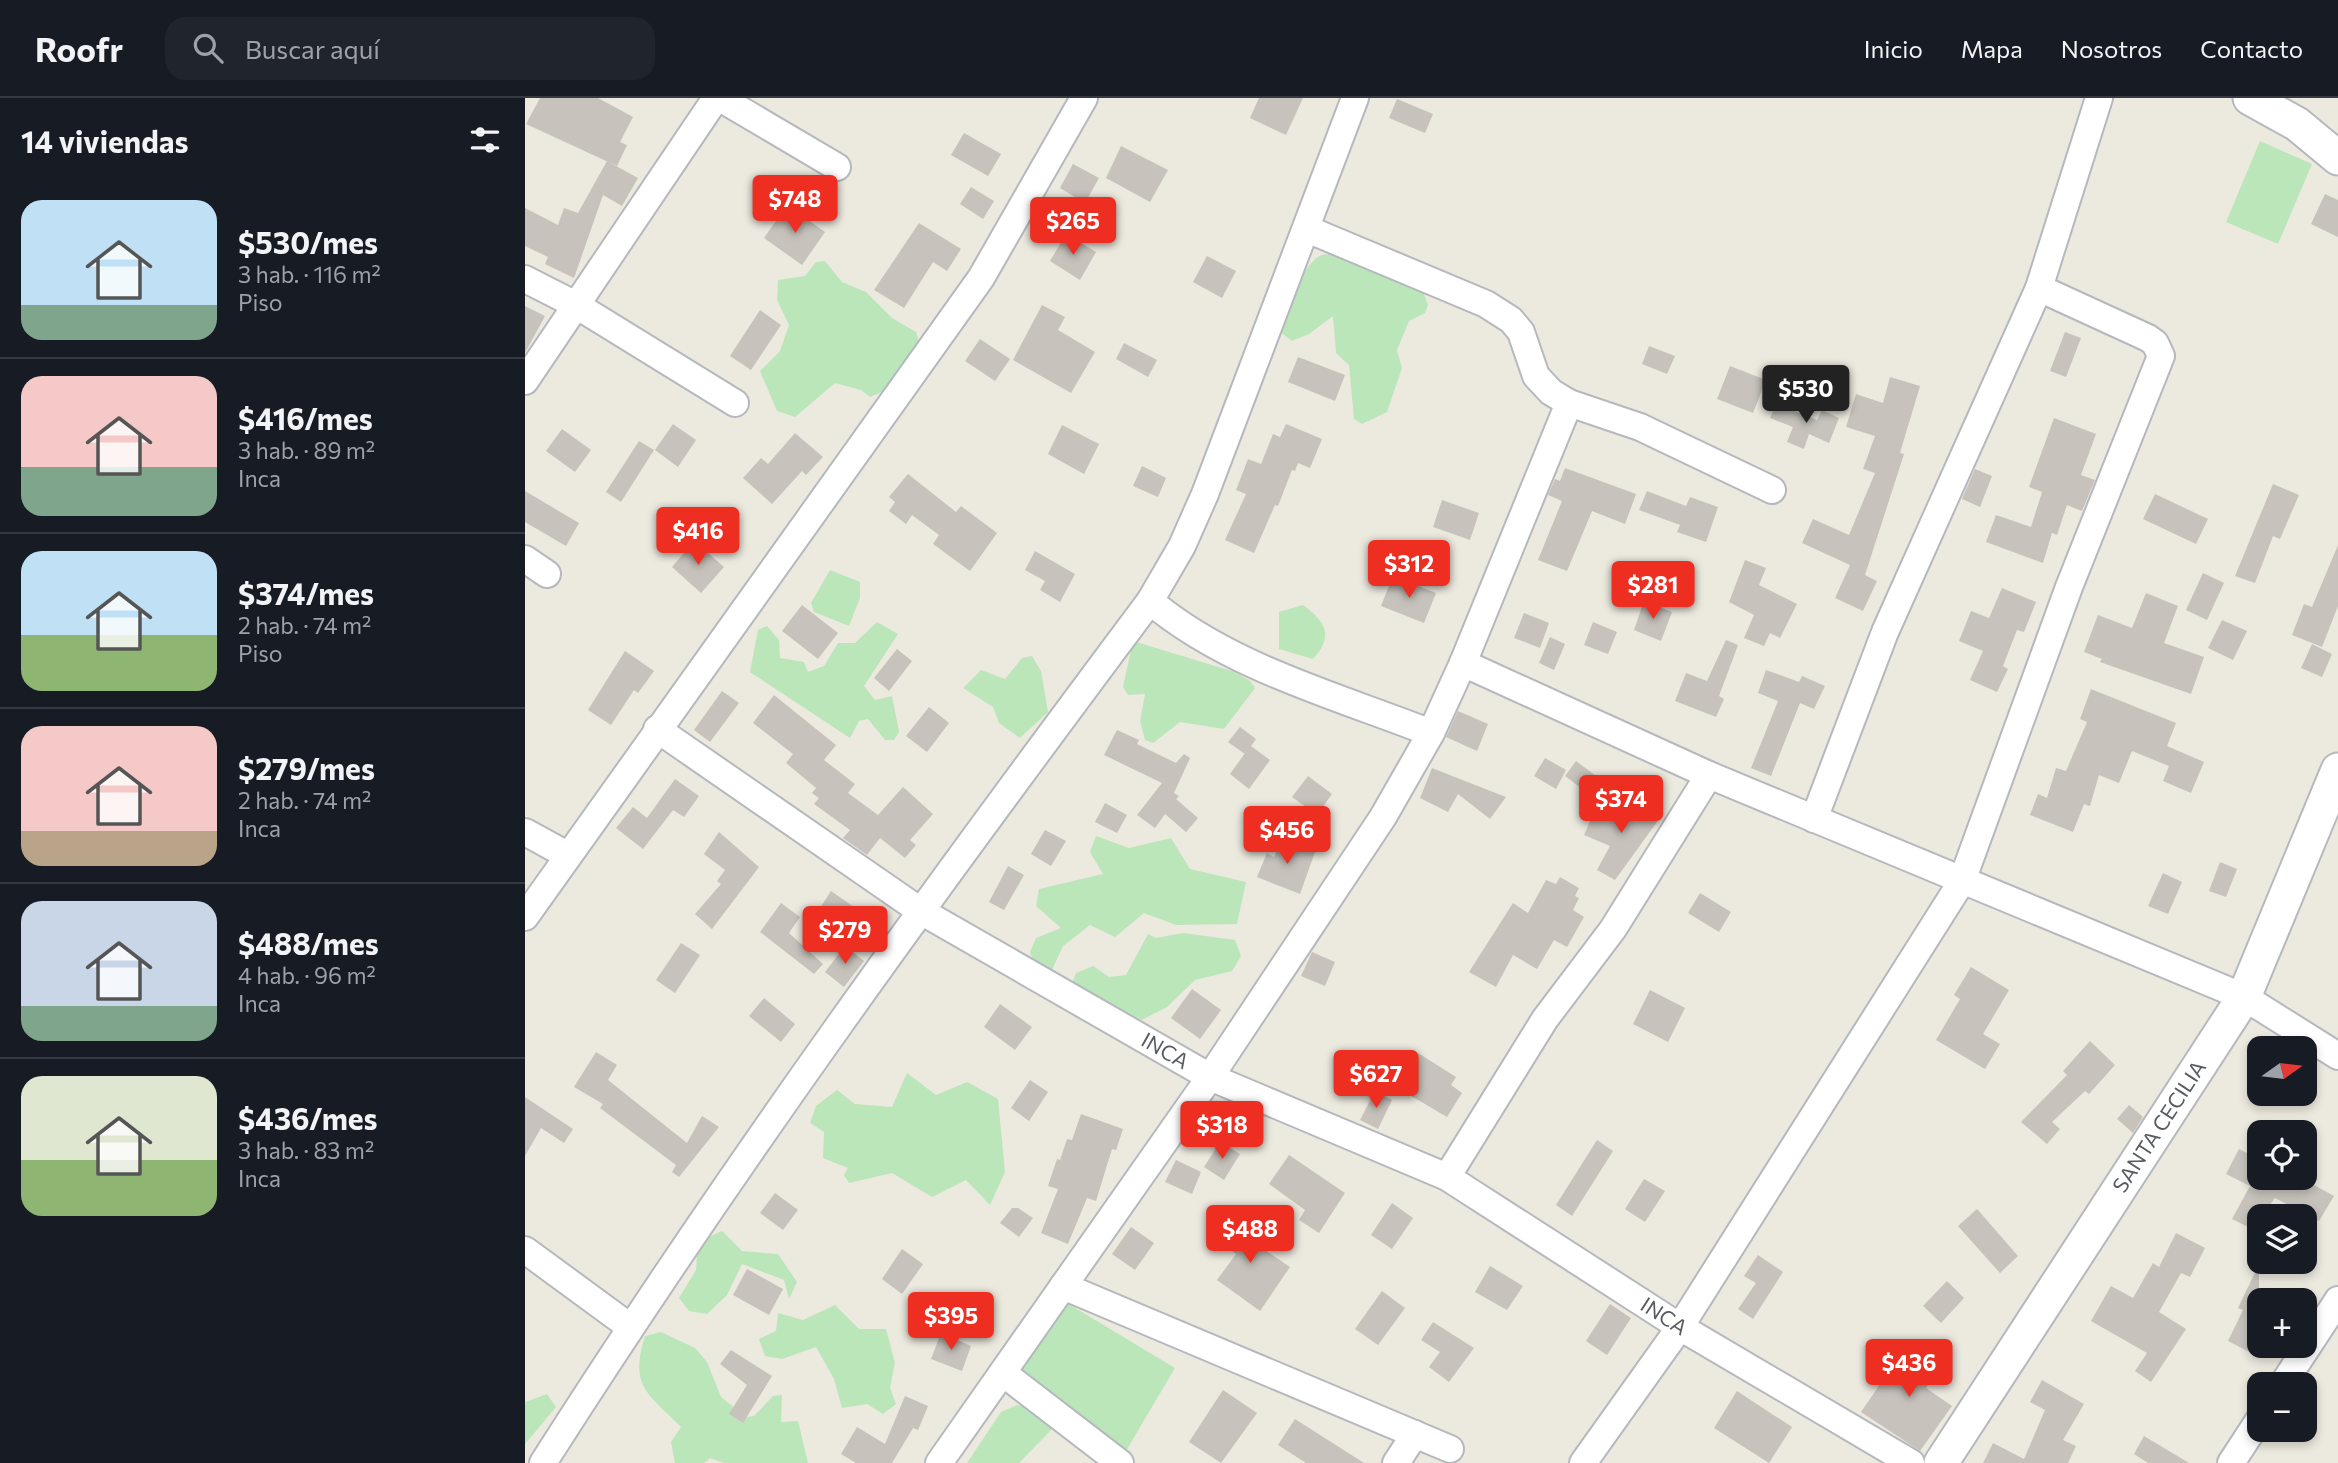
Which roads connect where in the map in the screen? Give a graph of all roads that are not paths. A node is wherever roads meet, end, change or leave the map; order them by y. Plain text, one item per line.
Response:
1 (718, 98) edge
2 (1084, 98) edge
3 (1355, 98) edge
4 (2099, 98) edge
5 (2250, 98) edge
6 (2338, 158) edge
7 (837, 167) dead end
8 (1307, 229) junction
9 (525, 279) edge
10 (2039, 288) junction
11 (576, 305) junction
12 (525, 381) edge
13 (735, 403) dead end
14 (1569, 403) junction
15 (1772, 490) dead end
16 (525, 559) edge
17 (547, 574) dead end
18 (1150, 601) junction
19 (1464, 663) junction
20 (657, 729) junction
21 (1431, 733) junction
22 (2338, 770) edge
23 (1709, 775) junction
24 (1814, 819) junction
25 (525, 832) edge
26 (566, 855) junction
27 (1962, 881) junction
28 (919, 910) junction
29 (525, 917) edge
30 (2243, 997) junction
31 (2338, 1056) edge
32 (1210, 1077) junction
33 (1447, 1177) junction
34 (525, 1250) edge
35 (1063, 1286) junction
36 (2338, 1300) edge
37 (630, 1327) junction
38 (1680, 1327) junction
39 (2291, 1372) edge
40 (1003, 1373) junction
41 (1415, 1434) junction
42 (2247, 1438) edge
43 (1450, 1449) dead end
44 (543, 1463) edge
45 (939, 1463) edge
46 (1120, 1463) edge
47 (1396, 1463) edge
48 (1583, 1463) edge
49 (1911, 1463) edge
50 (1941, 1463) edge
51 (2231, 1463) edge

1 - 7 street
1 - 11 street
2 - 20 street
3 - 8 street
4 - 10 street
5 - 6 street
8 - 14 street
8 - 18 street
9 - 11 street
10 - 24 street
10 - 27 street
11 - 12 street
11 - 13 street
14 - 15 street
14 - 19 street
16 - 17 street
18 - 21 street
18 - 28 street
19 - 21 street
19 - 23 street
20 - 26 street
20 - 28 street, INCA
21 - 32 street
22 - 30 street, SANTA CECILIA
23 - 24 street
23 - 33 street
24 - 27 street
25 - 26 street
26 - 29 street
27 - 30 street
27 - 38 street
28 - 32 street, INCA
28 - 37 street
30 - 31 street
30 - 50 street, SANTA CECILIA
32 - 33 street, INCA
32 - 35 street
33 - 38 street, INCA
34 - 37 street
35 - 40 street
35 - 41 street
36 - 39 street
37 - 44 street
38 - 48 street
38 - 49 street, INCA
40 - 45 street
40 - 46 street
41 - 43 street
41 - 47 street
42 - 51 street

